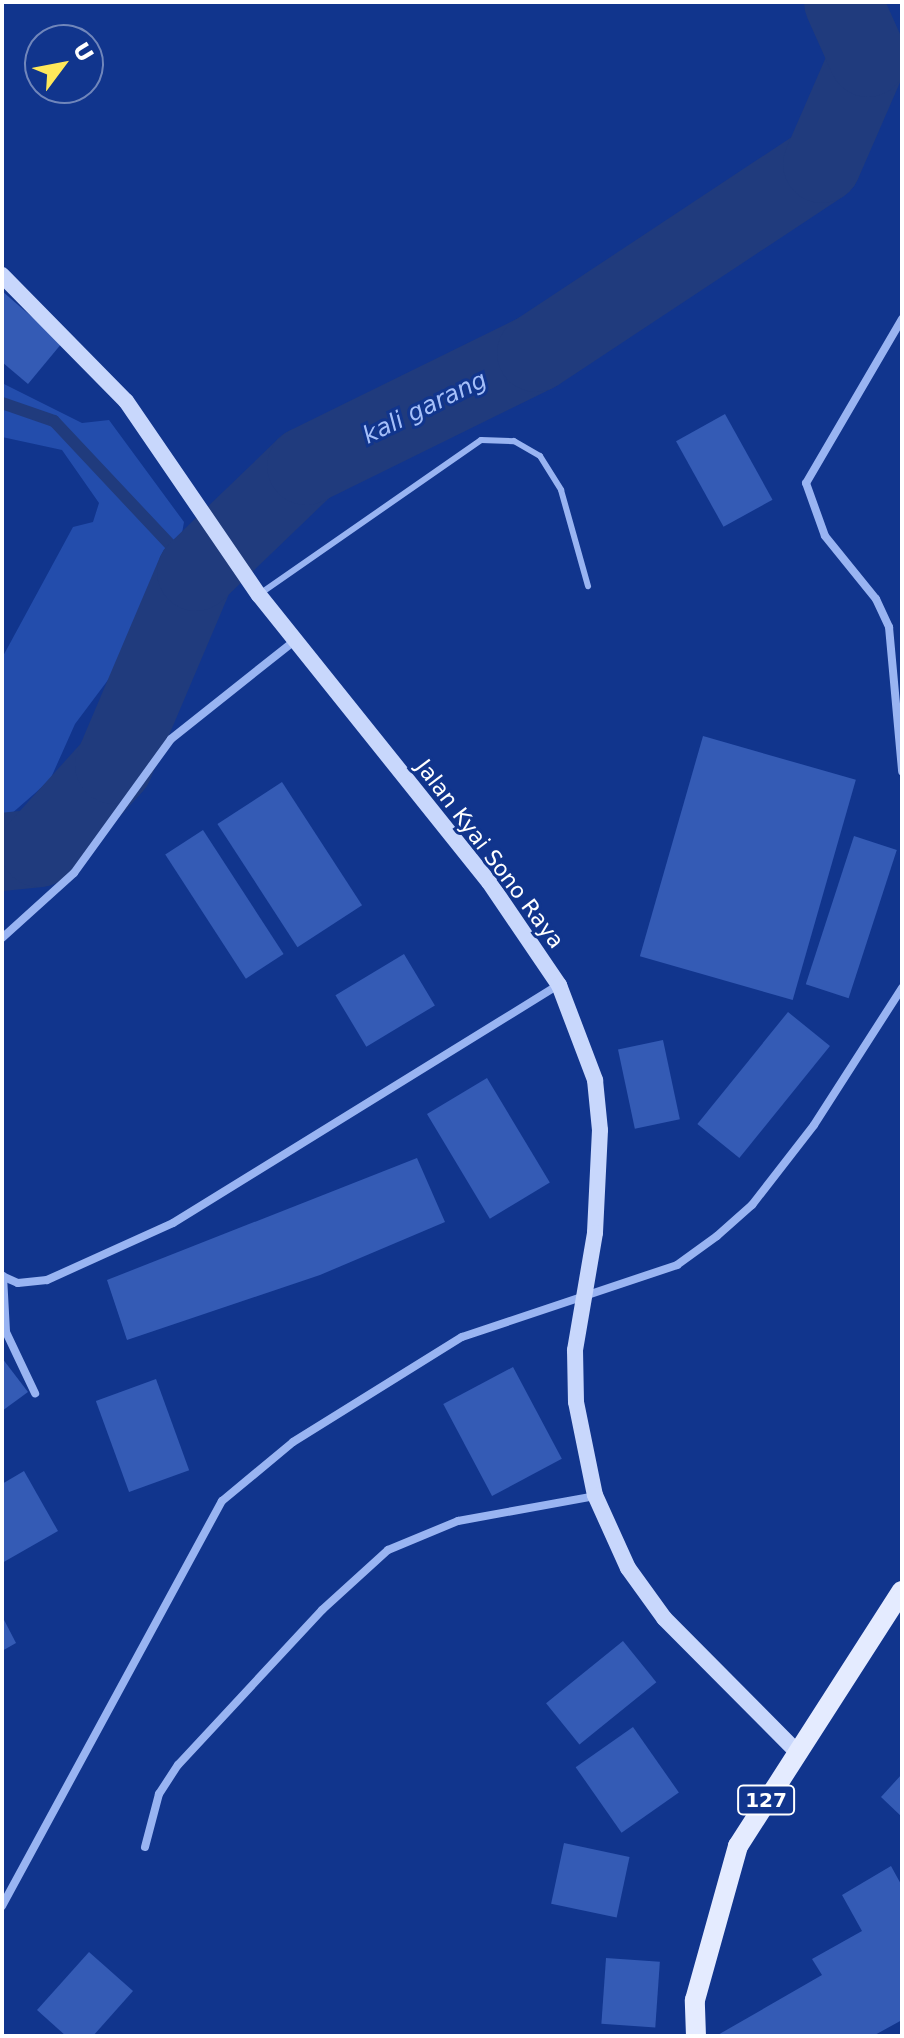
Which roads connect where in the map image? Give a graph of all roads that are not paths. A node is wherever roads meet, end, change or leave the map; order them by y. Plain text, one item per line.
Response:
1 (2, 275) edge
2 (902, 319) edge
3 (588, 586) dead end
4 (259, 595) junction
5 (294, 641) junction
6 (902, 771) edge
7 (2, 938) edge
8 (559, 985) junction
9 (902, 988) edge
10 (2, 1276) edge
11 (579, 1297) junction
12 (35, 1393) dead end
13 (595, 1495) junction
14 (902, 1591) edge
15 (797, 1752) junction
16 (145, 1847) dead end
17 (2, 1906) edge
18 (696, 2036) edge

1 - 4 street, Jalan Kyai Sono Raya
2 - 6 street
3 - 4 lane
4 - 5 street, Jalan Kyai Sono Raya
5 - 7 street
5 - 8 street, Jalan Kyai Sono Raya
8 - 10 street
8 - 11 street, Jalan Kyai Sono Raya
9 - 11 street
10 - 12 street
11 - 13 street, Jalan Kyai Sono Raya
11 - 17 street
13 - 15 street, Jalan Kyai Sono Raya
13 - 16 street
14 - 15 main road, 127
15 - 18 main road, 127

